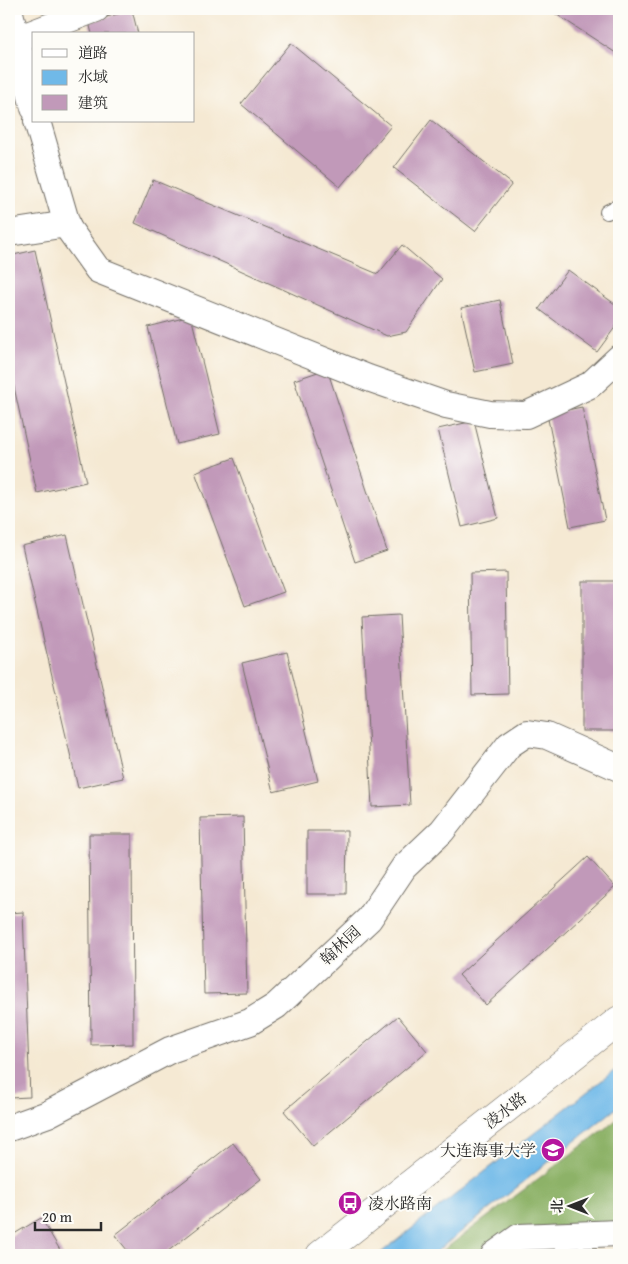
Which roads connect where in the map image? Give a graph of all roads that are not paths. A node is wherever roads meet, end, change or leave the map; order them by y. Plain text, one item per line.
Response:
1 (9, 9) edge
2 (96, 9) edge
3 (34, 32) edge
4 (32, 33) edge
5 (12, 40) edge
6 (32, 102) edge
7 (37, 122) edge
8 (67, 224) junction
9 (9, 233) edge
10 (619, 358) edge
11 (619, 768) edge
12 (619, 1020) edge
13 (9, 1128) edge
14 (619, 1233) edge
15 (563, 1245) edge
16 (320, 1255) edge
17 (494, 1255) edge

1 - 5 street
2 - 3 street
4 - 5 street
5 - 6 street
7 - 8 street
8 - 9 street
8 - 10 street
11 - 13 street, 翰林园
12 - 16 main road, 凌水路
14 - 15 street
15 - 17 street

